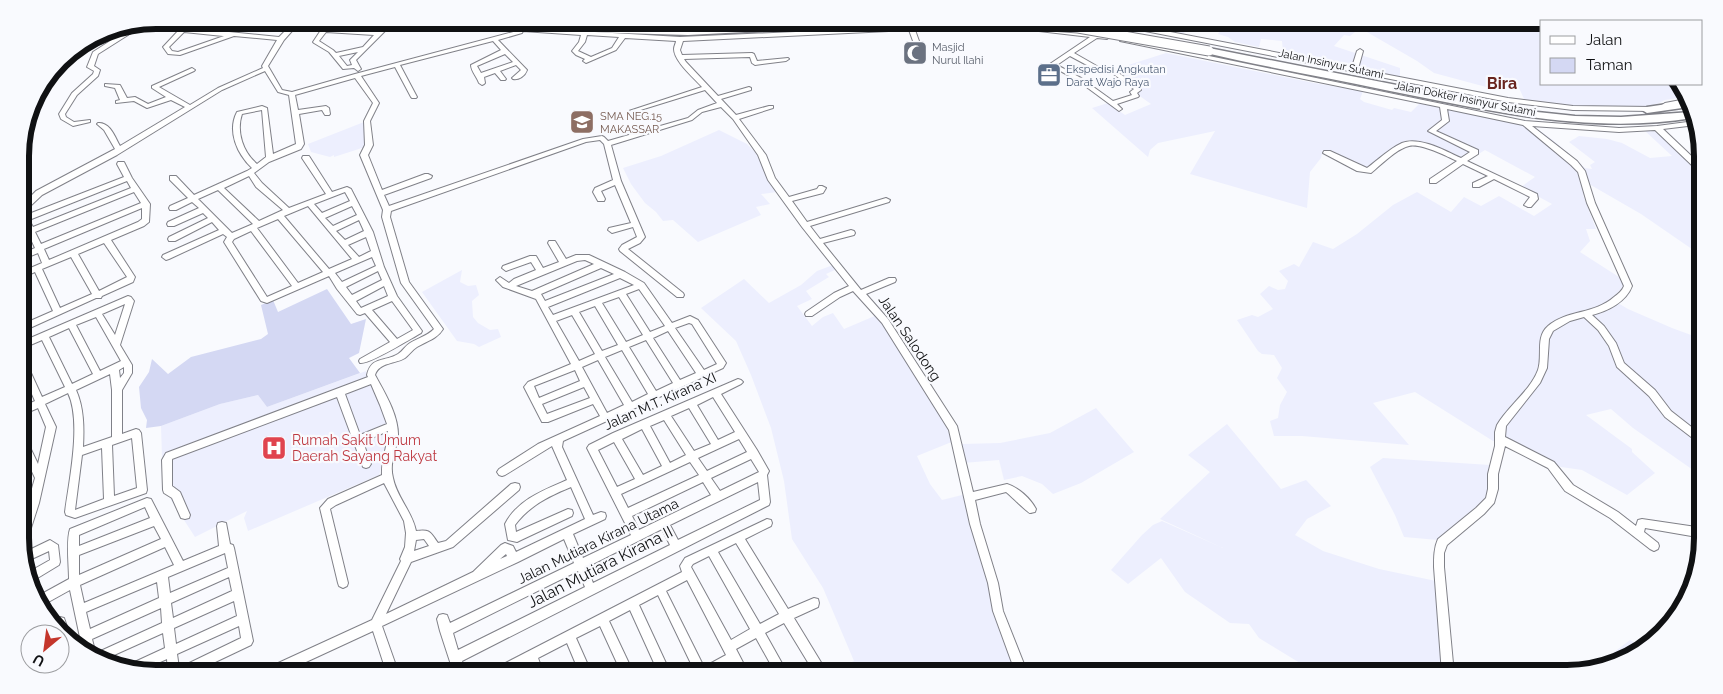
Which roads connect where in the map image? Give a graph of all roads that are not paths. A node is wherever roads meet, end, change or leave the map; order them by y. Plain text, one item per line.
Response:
1 (172, 29) edge
2 (229, 29) edge
3 (289, 29) edge
4 (385, 29) edge
5 (516, 29) edge
6 (590, 29) edge
7 (746, 29) edge
8 (850, 29) edge
9 (912, 29) joint
10 (1033, 29) edge
11 (1072, 29) edge
12 (1084, 29) edge
13 (1110, 29) edge
14 (1146, 29) edge
15 (183, 30) junction
16 (324, 30) joint
17 (527, 30) junction
18 (129, 31) edge
19 (688, 32) junction
20 (1071, 33) junction
21 (223, 34) junction
22 (380, 34) junction
23 (584, 34) junction
24 (232, 35) junction
25 (622, 36) junction
26 (1096, 36) junction
27 (748, 37) junction
28 (281, 39) junction
29 (494, 39) junction
30 (680, 39) junction
31 (916, 41) dead end
32 (366, 48) junction
33 (1209, 50) junction
34 (1360, 50) dead end
35 (505, 51) junction
36 (1070, 54) junction
37 (335, 55) junction
38 (752, 55) junction
39 (679, 57) junction
40 (786, 59) dead end
41 (517, 64) junction
42 (1053, 64) junction
43 (397, 65) junction
44 (356, 66) junction
45 (265, 69) junction
46 (192, 70) dead end
47 (1100, 70) dead end
48 (1354, 70) junction
49 (497, 71) junction
50 (1040, 73) dead end
51 (1115, 73) dead end
52 (359, 74) junction
53 (515, 78) dead end
54 (503, 80) dead end
55 (107, 85) dead end
56 (705, 88) junction
57 (750, 89) dead end
58 (292, 94) junction
59 (414, 97) dead end
60 (172, 98) junction
61 (121, 101) joint
62 (719, 101) junction
63 (1682, 101) edge
64 (1684, 105) edge
65 (189, 107) junction
66 (771, 107) dead end
67 (1443, 107) junction
68 (1686, 109) edge
69 (1647, 110) junction
70 (632, 111) dead end
71 (295, 113) junction
72 (327, 114) dead end
73 (1688, 115) edge
74 (735, 118) junction
75 (88, 121) dead end
76 (1525, 123) junction
77 (100, 124) dead end
78 (1690, 124) edge
79 (1656, 128) junction
80 (607, 144) junction
81 (119, 150) junction
82 (1326, 153) dead end
83 (270, 158) junction
84 (306, 158) dead end
85 (1463, 162) junction
86 (1694, 163) edge
87 (121, 164) dead end
88 (256, 167) junction
89 (250, 173) junction
90 (428, 176) dead end
91 (1494, 176) junction
92 (128, 178) junction
93 (173, 178) dead end
94 (617, 181) junction
95 (1433, 181) dead end
96 (1476, 185) dead end
97 (219, 187) junction
98 (822, 188) dead end
99 (136, 189) junction
100 (382, 193) junction
101 (330, 195) junction
102 (193, 199) junction
103 (601, 199) dead end
104 (787, 200) junction
105 (886, 200) dead end
106 (29, 202) edge
107 (354, 202) junction
108 (309, 203) junction
109 (146, 204) junction
110 (1528, 204) dead end
111 (173, 208) dead end
112 (204, 209) junction
113 (387, 210) junction
114 (288, 211) junction
115 (279, 215) junction
116 (362, 216) junction
117 (320, 217) junction
118 (213, 219) junction
119 (29, 222) edge
120 (29, 222) edge
121 (172, 224) dead end
122 (636, 224) junction
123 (805, 225) junction
124 (256, 226) junction
125 (29, 227) edge
126 (331, 230) junction
127 (612, 230) dead end
128 (224, 231) junction
129 (369, 232) junction
130 (851, 233) dead end
131 (231, 237) junction
132 (106, 239) junction
133 (172, 239) dead end
134 (818, 242) junction
135 (552, 243) dead end
136 (344, 244) junction
137 (40, 248) junction
138 (558, 251) junction
139 (376, 252) junction
140 (73, 253) junction
141 (29, 254) edge
142 (531, 256) joint
143 (166, 257) dead end
144 (576, 258) junction
145 (357, 260) junction
146 (564, 263) junction
147 (47, 264) junction
148 (602, 264) junction
149 (380, 267) junction
150 (37, 268) junction
151 (506, 268) dead end
152 (542, 271) junction
153 (29, 272) edge
154 (329, 272) junction
155 (622, 274) junction
156 (500, 280) dead end
157 (892, 280) dead end
158 (385, 282) junction
159 (641, 285) junction
160 (340, 286) junction
161 (510, 286) junction
162 (297, 287) junction
163 (858, 290) junction
164 (620, 292) junction
165 (534, 294) junction
166 (680, 294) dead end
167 (98, 296) junction
168 (393, 297) junction
169 (350, 300) junction
170 (597, 302) junction
171 (544, 305) junction
172 (367, 310) junction
173 (574, 311) junction
174 (97, 312) junction
175 (58, 313) junction
176 (809, 314) dead end
177 (1586, 314) junction
178 (552, 319) junction
179 (71, 324) junction
180 (29, 326) edge
181 (670, 327) junction
182 (44, 336) junction
183 (647, 337) junction
184 (29, 343) edge
185 (117, 343) junction
186 (396, 344) junction
187 (624, 346) junction
188 (600, 356) junction
189 (362, 361) dead end
190 (127, 362) junction
191 (577, 365) junction
192 (114, 367) junction
193 (702, 374) junction
194 (98, 375) junction
195 (29, 376) edge
196 (373, 379) junction
197 (586, 382) junction
198 (738, 382) dead end
199 (678, 384) junction
200 (70, 388) junction
201 (117, 390) junction
202 (340, 392) junction
203 (715, 392) junction
204 (654, 396) junction
205 (596, 399) junction
206 (40, 402) junction
207 (536, 403) junction
208 (691, 403) junction
209 (630, 407) junction
210 (29, 408) edge
211 (665, 414) junction
212 (605, 417) junction
213 (644, 424) junction
214 (392, 428) junction
215 (741, 434) junction
216 (1694, 435) edge
217 (616, 436) junction
218 (560, 438) junction
219 (1500, 440) junction
220 (112, 441) junction
221 (358, 443) junction
222 (717, 446) junction
223 (76, 453) junction
224 (754, 453) junction
225 (29, 456) edge
226 (692, 457) junction
227 (366, 464) dead end
228 (668, 468) junction
229 (502, 472) dead end
230 (762, 475) junction
231 (705, 476) junction
232 (387, 477) junction
233 (40, 480) junction
234 (641, 481) junction
235 (573, 482) junction
236 (515, 487) dead end
237 (614, 493) junction
238 (718, 497) junction
239 (969, 497) junction
240 (109, 502) junction
241 (760, 505) joint
242 (1031, 509) dead end
243 (568, 513) dead end
244 (184, 514) dead end
245 (626, 514) junction
246 (29, 518) edge
247 (157, 520) junction
248 (664, 523) junction
249 (767, 523) dead end
250 (222, 526) dead end
251 (1694, 532) edge
252 (567, 533) junction
253 (1638, 533) junction
254 (637, 536) junction
255 (738, 536) junction
256 (410, 537) junction
257 (168, 541) junction
258 (676, 546) junction
259 (1654, 546) dead end
260 (225, 548) junction
261 (436, 548) junction
262 (711, 550) junction
263 (73, 553) junction
264 (30, 554) edge
265 (405, 559) junction
266 (580, 565) junction
267 (181, 567) junction
268 (234, 570) junction
269 (35, 574) edge
270 (688, 574) junction
271 (162, 575) junction
272 (74, 582) junction
273 (343, 583) dead end
274 (660, 589) junction
275 (591, 590) junction
276 (238, 594) junction
277 (44, 598) edge
278 (165, 600) junction
279 (632, 603) junction
280 (814, 603) dead end
281 (79, 610) junction
282 (786, 616) junction
283 (242, 618) junction
284 (602, 618) junction
285 (376, 624) junction
286 (168, 625) junction
287 (445, 625) joint
288 (758, 631) junction
289 (86, 636) junction
290 (569, 636) junction
291 (88, 646) edge
292 (171, 650) junction
293 (731, 652) junction
294 (105, 654) edge
295 (531, 656) junction
296 (455, 658) junction
297 (142, 664) edge
298 (173, 665) edge
299 (198, 665) edge
300 (287, 665) edge
301 (390, 665) edge
302 (457, 665) edge
303 (514, 665) edge
304 (534, 665) edge
305 (582, 665) edge
306 (624, 665) edge
307 (661, 665) edge
308 (698, 665) edge
309 (714, 665) edge
310 (738, 665) edge
311 (777, 665) edge
312 (816, 665) edge
313 (1019, 665) edge
314 (1447, 665) edge

1 - 15 street
2 - 21 street
3 - 28 street
4 - 22 street
5 - 17 street
6 - 19 highway
7 - 19 highway
8 - 19 highway, Jalan Insinyur Sutami
9 - 27 street, Jalan Dokter Insinyur Sutami
9 - 31 street
10 - 20 street, Jalan Dokter Insinyur Sutami
11 - 20 street
12 - 33 highway, Jalan Insinyur Sutami, bridge
13 - 33 highway, Jalan Insinyur Sutami, bridge
14 - 48 street
15 - 21 street
15 - 24 street
16 - 22 street
16 - 37 street
17 - 23 street
17 - 29 street
18 - 75 street
20 - 26 street, Jalan Dokter Insinyur Sutami
21 - 24 street
22 - 32 street
23 - 25 street
23 - 25 street
24 - 28 street
25 - 30 street
26 - 36 street
26 - 67 street, Jalan Dokter Insinyur Sutami
27 - 30 street, Jalan Dokter Insinyur Sutami
27 - 38 street
28 - 45 street
29 - 35 street
29 - 43 street
30 - 39 street
32 - 37 street
32 - 44 street
33 - 68 highway, Jalan Insinyur Sutami
33 - 73 highway, Jalan Insinyur Sutami
34 - 48 street
35 - 41 street
35 - 49 street
36 - 42 street
36 - 47 street
37 - 44 street
38 - 39 street
38 - 40 street
39 - 56 street, Jalan Salodong
41 - 49 street
41 - 53 street
42 - 50 street
42 - 51 street
43 - 52 street
43 - 59 street
44 - 52 street
45 - 58 street
45 - 65 street
46 - 60 street
48 - 69 street
49 - 54 street
52 - 58 street
52 - 100 street
55 - 61 street
56 - 62 street, Jalan Salodong
56 - 70 street
57 - 62 street
58 - 71 street
60 - 61 street
60 - 65 street
62 - 74 street, Jalan Salodong
62 - 80 street
63 - 69 street
64 - 69 highway
65 - 81 street
66 - 74 street
67 - 76 street, Jalan Dokter Insinyur Sutami
67 - 85 street
71 - 72 street
71 - 83 street
74 - 104 street, Jalan Salodong
76 - 79 street, Jalan Dokter Insinyur Sutami
76 - 177 street
77 - 81 street
78 - 79 street, Jalan Dokter Insinyur Sutami
79 - 86 street
80 - 94 street
80 - 113 street
81 - 106 street
82 - 85 street
83 - 88 street
83 - 88 street
84 - 101 street
85 - 91 street
85 - 95 street
87 - 92 street
88 - 89 street
89 - 97 street
89 - 114 street
90 - 100 street
91 - 96 street
91 - 110 street
92 - 99 street
92 - 119 street
93 - 102 street
94 - 103 street
94 - 122 street
97 - 102 street
97 - 124 street
98 - 104 street
99 - 109 street
99 - 120 street
100 - 113 street
101 - 107 street
101 - 108 street
102 - 111 street
102 - 112 street
104 - 123 street, Jalan Salodong
105 - 123 street
107 - 116 street
107 - 117 street
108 - 114 street
108 - 117 street
109 - 132 street
109 - 137 street
112 - 118 street
112 - 121 street
113 - 196 street
114 - 115 street
115 - 124 street
115 - 154 street
116 - 126 street
116 - 129 street
117 - 126 street
118 - 128 street
118 - 133 street
122 - 127 street
122 - 166 street
123 - 134 street, Jalan Salodong
124 - 131 street
124 - 162 street
125 - 137 street
126 - 136 street
128 - 131 street
128 - 143 street
129 - 136 street
129 - 139 street
130 - 134 street
131 - 162 street
132 - 140 street
132 - 167 street
134 - 163 street, Jalan Salodong
135 - 138 street
136 - 145 street
137 - 141 street
137 - 147 street
138 - 144 street
138 - 146 street
139 - 145 street
139 - 149 street
140 - 147 street
140 - 167 street
142 - 151 street
142 - 152 street
144 - 146 street
144 - 148 street
145 - 154 street
146 - 152 street
147 - 150 street
148 - 155 street
148 - 165 street
149 - 158 street
149 - 160 street
150 - 153 street
150 - 175 street
152 - 161 street
154 - 160 street
154 - 162 street
155 - 159 street
155 - 171 street
156 - 161 street
157 - 163 street
158 - 168 street
158 - 169 street
159 - 164 street
159 - 181 street
160 - 169 street
161 - 165 street
163 - 176 street
163 - 239 street, Jalan Salodong
164 - 170 street
164 - 183 street
165 - 171 street
167 - 175 street
168 - 172 street
168 - 186 street
169 - 172 street
170 - 173 street
170 - 187 street
171 - 178 street
172 - 186 street
173 - 178 street
173 - 188 street
174 - 179 street
174 - 185 street
174 - 185 street
175 - 180 street
177 - 216 street
177 - 219 street
178 - 191 street
179 - 182 street
179 - 194 street
181 - 183 street
181 - 193 street
181 - 193 street
182 - 184 street
182 - 200 street
183 - 187 street
183 - 199 street
185 - 190 street
186 - 189 street
187 - 188 street
187 - 204 street
188 - 191 street
188 - 209 street
190 - 192 street
190 - 201 street
191 - 197 street
191 - 207 street
192 - 194 street
192 - 201 street
193 - 199 street
194 - 200 street
195 - 206 street
196 - 202 street
196 - 214 street
197 - 205 street
197 - 207 street
198 - 203 street, Jalan M.T. Kirana XI
199 - 204 street
200 - 206 street
200 - 223 street
201 - 220 street
202 - 221 street
202 - 244 street
203 - 208 street, Jalan M.T. Kirana XI
203 - 215 street
204 - 209 street
205 - 207 street
205 - 212 street
206 - 210 street
206 - 233 street
208 - 211 street, Jalan M.T. Kirana XI
208 - 222 street
209 - 212 street
211 - 213 street, Jalan M.T. Kirana XI
211 - 226 street
212 - 218 street
213 - 217 street, Jalan M.T. Kirana XI
213 - 228 street
214 - 221 street
214 - 232 street
215 - 222 street
215 - 224 street
217 - 234 street
217 - 237 street, Jalan M.T. Kirana XI
218 - 229 street
218 - 235 street
219 - 253 street
219 - 314 street
220 - 223 street
220 - 240 street
220 - 240 street
221 - 227 street
222 - 226 street
223 - 240 street
224 - 230 street
224 - 231 street
225 - 233 street
226 - 228 street
226 - 231 street
228 - 234 street
230 - 238 street, Jalan Mutiara Kirana Utama
230 - 241 street
231 - 238 street
231 - 245 street
232 - 256 street
232 - 273 street
233 - 246 street
234 - 237 street
235 - 243 street
235 - 252 street
236 - 261 street
237 - 245 street
238 - 248 street, Jalan Mutiara Kirana Utama
239 - 242 street
239 - 313 street, Jalan Salodong
241 - 258 street, Jalan Mutiara Kirana II
245 - 254 street
247 - 257 street
247 - 263 street
247 - 263 street
248 - 254 street, Jalan Mutiara Kirana Utama
248 - 258 street
249 - 255 street
250 - 260 street
251 - 253 street
252 - 266 street
252 - 285 street
253 - 259 street
254 - 266 street, Jalan Mutiara Kirana Utama
255 - 262 street
255 - 282 street
256 - 261 street
256 - 265 street
257 - 267 street
257 - 272 street
258 - 275 street, Jalan Mutiara Kirana II
260 - 267 street
260 - 268 street
261 - 265 street
262 - 270 street
262 - 288 street
263 - 272 street
264 - 269 street
265 - 285 street
266 - 275 street
266 - 287 street, Jalan Mutiara Kirana Utama
267 - 271 street
268 - 276 street
268 - 278 street
270 - 274 street
270 - 293 street
271 - 278 street
271 - 281 street
272 - 277 street
272 - 281 street
274 - 279 street
274 - 308 street
275 - 296 street, Jalan Mutiara Kirana II
276 - 283 street
276 - 286 street
278 - 286 street
278 - 289 street
279 - 284 street
279 - 307 street
280 - 282 street
281 - 289 street
282 - 288 street
282 - 312 street
283 - 292 street
283 - 299 street
284 - 290 street
284 - 306 street
285 - 300 street
285 - 301 street
286 - 292 street
286 - 294 street
287 - 296 street
288 - 293 street
288 - 311 street
289 - 291 street
290 - 295 street
290 - 305 street
292 - 297 street
292 - 298 street
293 - 309 street
293 - 310 street
295 - 303 street
295 - 304 street
296 - 302 street

